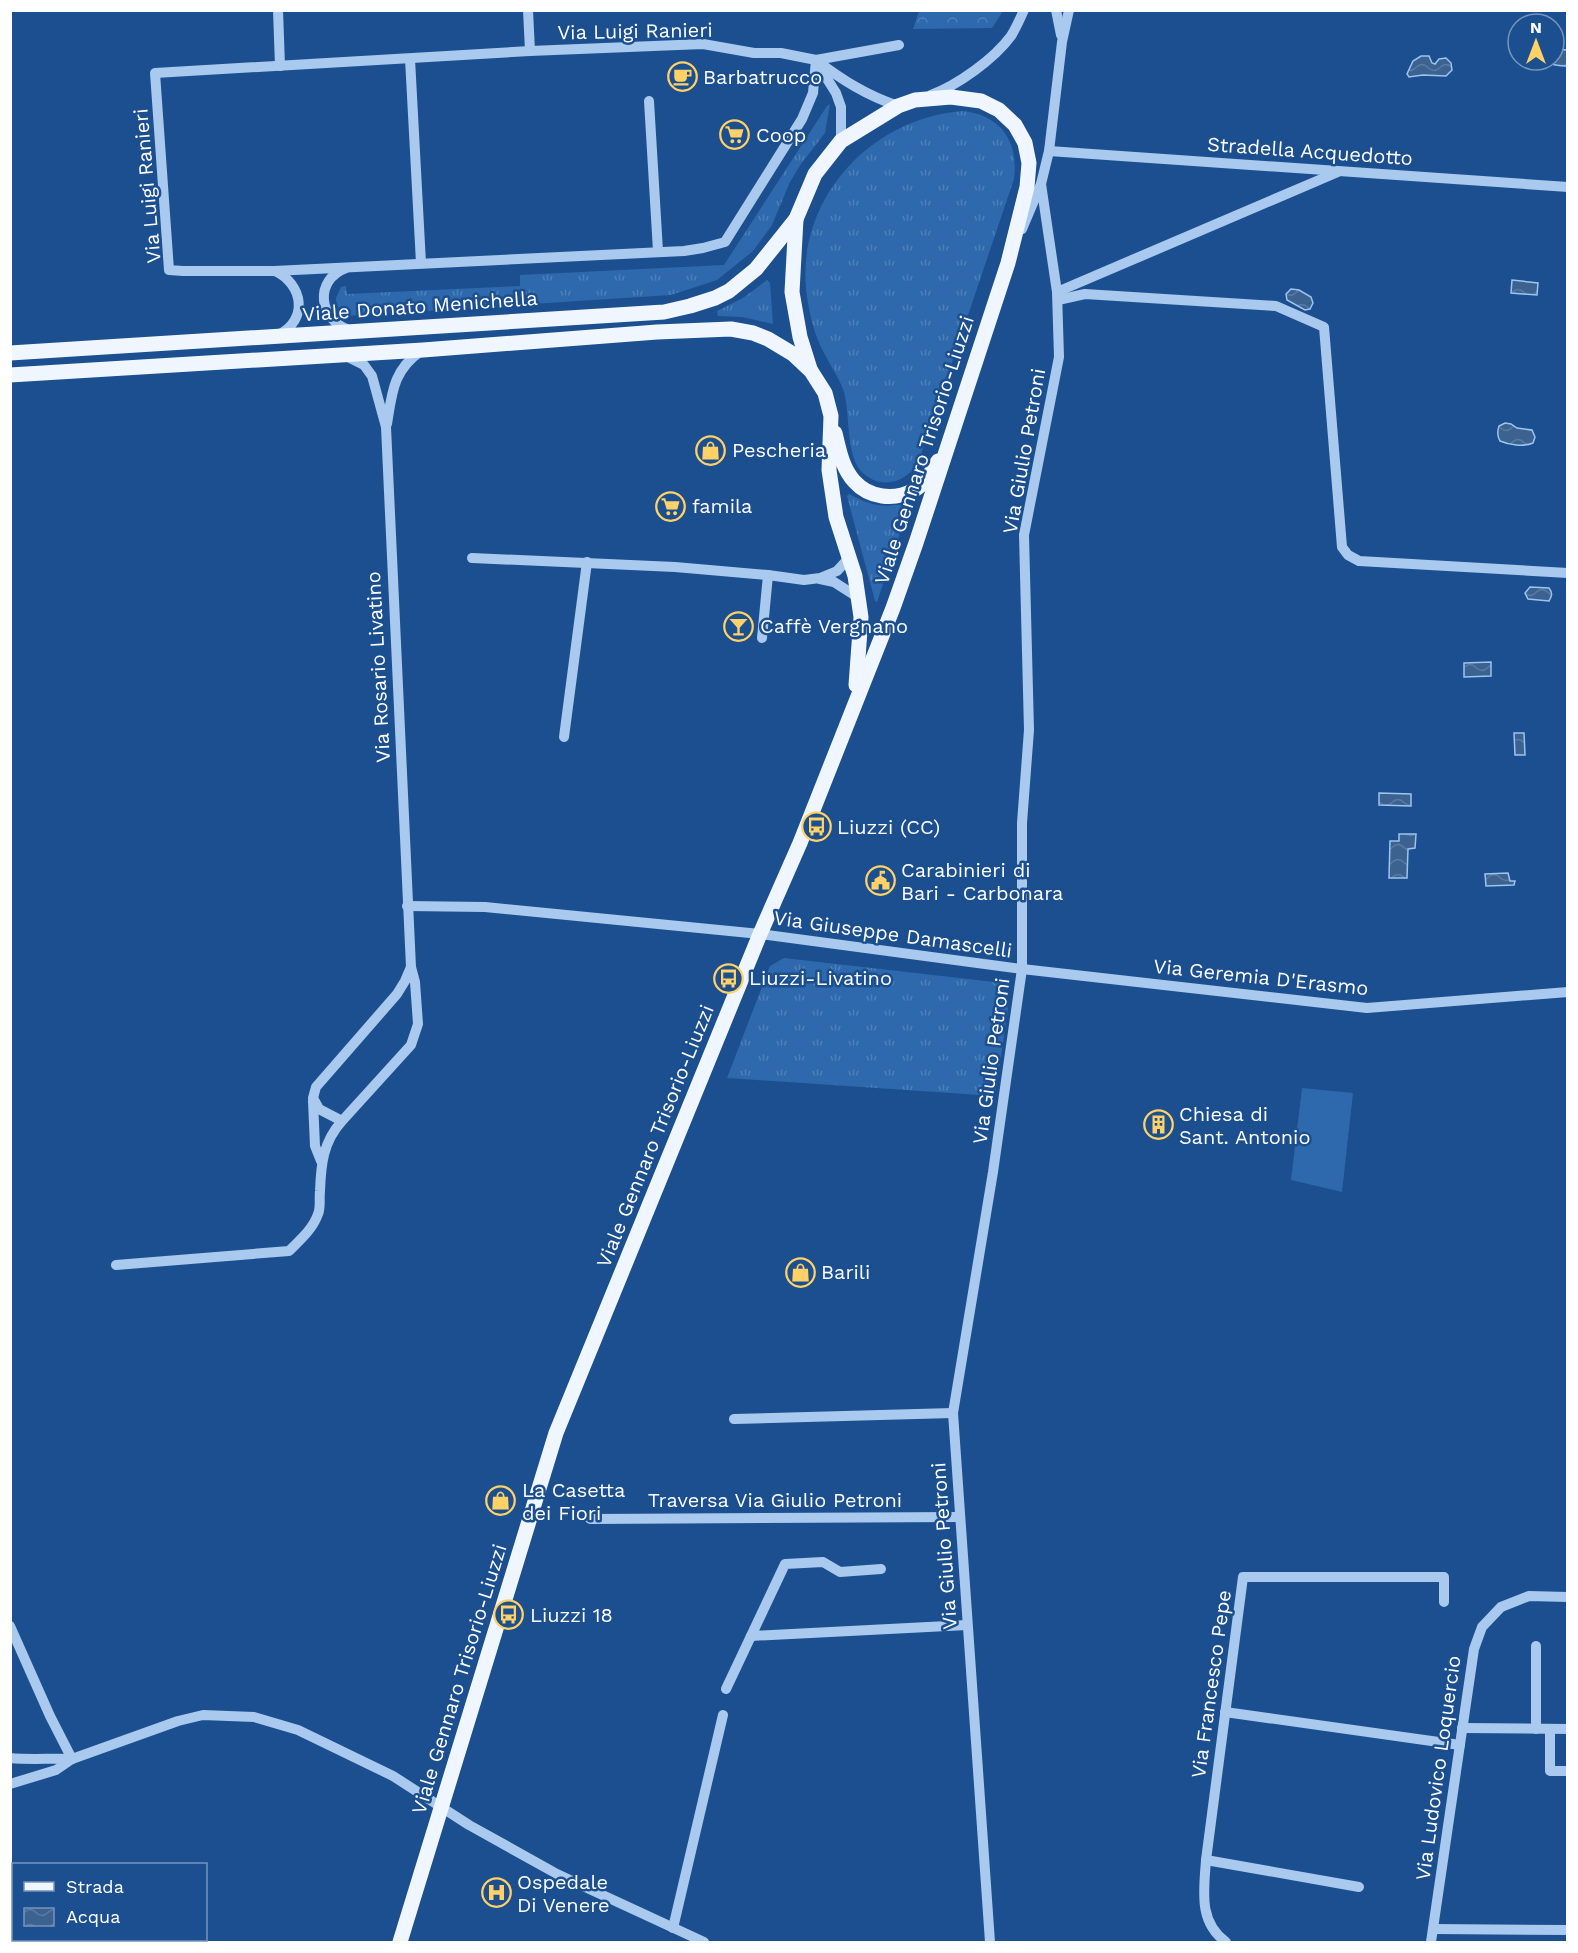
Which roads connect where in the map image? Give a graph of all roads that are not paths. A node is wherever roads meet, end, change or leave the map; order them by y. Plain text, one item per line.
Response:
1 (278, 10) edge
2 (528, 10) edge
3 (1024, 10) edge
4 (1056, 10) edge
5 (1069, 10) edge
6 (1062, 42) junction
7 (899, 45) dead end
8 (530, 51) junction
9 (410, 59) junction
10 (816, 60) junction
11 (280, 66) junction
12 (915, 100) junction
13 (649, 101) dead end
14 (898, 106) junction
15 (841, 141) junction
16 (1049, 151) junction
17 (1341, 171) junction
18 (1041, 184) junction
19 (1568, 187) edge
20 (796, 219) junction
21 (658, 251) junction
22 (421, 263) junction
23 (1008, 263) junction
24 (353, 266) junction
25 (274, 271) junction
26 (1058, 296) junction
27 (358, 331) junction
28 (270, 337) junction
29 (423, 350) junction
30 (10, 353) edge
31 (343, 355) junction
32 (811, 371) junction
33 (10, 375) edge
34 (831, 416) junction
35 (386, 427) junction
36 (950, 440) junction
37 (850, 557) junction
38 (472, 558) dead end
39 (587, 562) junction
40 (1568, 573) edge
41 (768, 574) junction
42 (820, 578) junction
43 (859, 598) junction
44 (762, 638) dead end
45 (855, 700) junction
46 (564, 737) dead end
47 (407, 906) junction
48 (760, 934) junction
49 (411, 967) junction
50 (1022, 969) junction
51 (1568, 992) edge
52 (313, 1098) junction
53 (342, 1121) junction
54 (321, 1161) junction
55 (116, 1265) dead end
56 (953, 1413) junction
57 (734, 1419) dead end
58 (960, 1517) junction
59 (590, 1519) dead end
60 (881, 1569) dead end
61 (1568, 1597) edge
62 (1444, 1602) dead end
63 (10, 1626) edge
64 (968, 1626) junction
65 (751, 1636) junction
66 (1536, 1646) dead end
67 (726, 1689) dead end
68 (1225, 1712) junction
69 (723, 1715) dead end
70 (1462, 1728) junction
71 (1536, 1729) junction
72 (1550, 1729) junction
73 (1568, 1729) edge
74 (1460, 1745) junction
75 (10, 1758) edge
76 (72, 1759) junction
77 (1568, 1771) edge
78 (10, 1784) edge
79 (442, 1808) junction
80 (1206, 1860) junction
81 (1359, 1887) dead end
82 (673, 1928) junction
83 (1433, 1929) junction
84 (1568, 1930) edge
85 (400, 1942) edge
86 (704, 1942) edge
87 (990, 1942) edge
88 (1226, 1942) edge
89 (1431, 1942) edge

1 - 11 street
2 - 8 street
3 - 12 street, Viale Donato Menichella
4 - 6 street
5 - 6 street
6 - 16 street
7 - 10 street, Via Luigi Ranieri
8 - 9 street, Via Luigi Ranieri
8 - 10 street, Via Luigi Ranieri
9 - 11 street, Via Luigi Ranieri
9 - 22 street
10 - 14 street
10 - 15 street
10 - 21 street, Via Luigi Ranieri
11 - 25 street, Via Luigi Ranieri
12 - 14 main road, Viale Donato Menichella
12 - 23 main road
13 - 21 street
14 - 15 main road, Viale Donato Menichella
15 - 20 main road, Viale Donato Menichella
16 - 17 street, Stradella Acquedotto
16 - 18 street, Viale Gennaro Trisorio-Liuzzi
17 - 19 street, Stradella Acquedotto
17 - 26 street
18 - 23 street, Viale Gennaro Trisorio-Liuzzi
18 - 26 street, Via Giulio Petroni
20 - 27 main road, Viale Donato Menichella
20 - 32 main road, Viale Donato Menichella
21 - 22 street, Via Luigi Ranieri
22 - 24 street, Via Luigi Ranieri
23 - 36 main road, Viale Gennaro Trisorio-Liuzzi
24 - 25 street, Via Luigi Ranieri
24 - 27 street
25 - 28 street
26 - 40 street
26 - 50 street, Via Giulio Petroni
27 - 28 main road, Viale Donato Menichella
28 - 30 main road, Viale Donato Menichella
29 - 31 main road, Viale Donato Menichella
29 - 32 main road, Viale Donato Menichella
29 - 35 street
31 - 33 main road, Viale Donato Menichella
31 - 35 street
32 - 34 main road, Viale Donato Menichella
34 - 36 main road
34 - 37 main road, Viale Donato Menichella
35 - 47 street, Via Rosario Livatino
36 - 45 main road, Viale Gennaro Trisorio-Liuzzi
37 - 42 street
37 - 43 main road, Viale Donato Menichella
38 - 39 street
39 - 41 street
39 - 46 street
41 - 42 street
41 - 44 street
42 - 43 street
43 - 45 main road, Viale Donato Menichella
45 - 48 main road, Viale Gennaro Trisorio-Liuzzi
47 - 48 street
47 - 49 street, Via Rosario Livatino
48 - 50 street, Via Giuseppe Damascelli
48 - 79 main road, Viale Gennaro Trisorio-Liuzzi
49 - 52 street
49 - 53 street, Via Rosario Livatino
50 - 51 street, Via Geremia D'Erasmo
50 - 56 street, Via Giulio Petroni
52 - 53 street
52 - 54 street
53 - 54 street, Via Rosario Livatino
54 - 55 street, Via Rosario Livatino
56 - 57 street
56 - 58 street, Via Giulio Petroni
58 - 59 street, Traversa Via Giulio Petroni
58 - 64 street, Via Giulio Petroni
60 - 65 street
61 - 70 street, Via Ludovico Loquercio
62 - 68 street, Via Francesco Pepe
63 - 76 street
64 - 65 street
64 - 87 street, Via Giulio Petroni
65 - 67 street
66 - 71 street
68 - 74 street
68 - 80 street, Via Francesco Pepe
69 - 82 street
70 - 71 street
70 - 74 street, Via Ludovico Loquercio
71 - 72 street
72 - 73 street
72 - 77 street
74 - 83 street, Via Ludovico Loquercio
75 - 76 street
76 - 78 street
76 - 79 street
79 - 82 street
79 - 85 main road, Viale Gennaro Trisorio-Liuzzi
80 - 81 street
80 - 88 street, Via Francesco Pepe
82 - 86 street
83 - 84 street
83 - 89 street, Via Ludovico Loquercio

